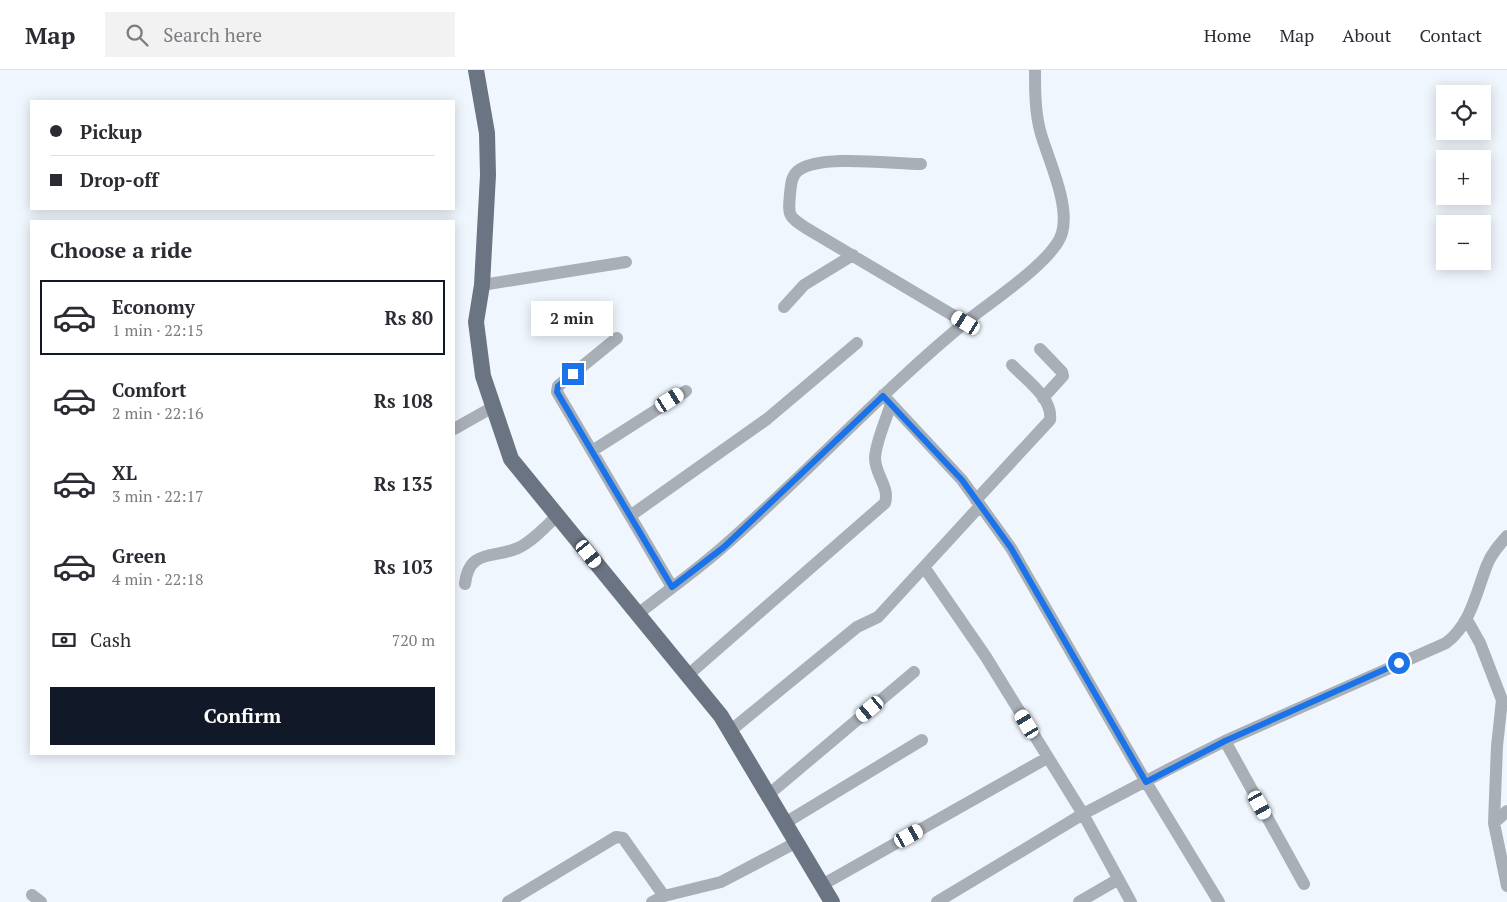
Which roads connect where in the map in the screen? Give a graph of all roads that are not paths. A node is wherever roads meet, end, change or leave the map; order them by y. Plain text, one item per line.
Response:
1 (476, 70) edge
2 (1036, 70) edge
3 (921, 164) dead end
4 (853, 255) junction
5 (626, 262) dead end
6 (482, 285) junction
7 (784, 307) dead end
8 (966, 323) junction
9 (617, 338) dead end
10 (857, 343) dead end
11 (1040, 349) dead end
12 (1012, 365) dead end
13 (686, 390) dead end
14 (1043, 398) junction
15 (887, 400) junction
16 (493, 408) junction
17 (455, 428) edge
18 (592, 451) junction
19 (978, 503) junction
20 (557, 516) junction
21 (630, 516) junction
22 (1507, 536) edge
23 (924, 567) junction
24 (465, 584) dead end
25 (672, 587) junction
26 (638, 614) junction
27 (1467, 620) junction
28 (914, 672) dead end
29 (688, 675) junction
30 (1504, 697) edge
31 (730, 731) junction
32 (922, 740) dead end
33 (1225, 741) junction
34 (1047, 758) junction
35 (1146, 782) junction
36 (768, 795) junction
37 (1507, 811) edge
38 (1083, 814) junction
39 (785, 823) junction
40 (1494, 823) junction
41 (797, 842) junction
42 (1117, 880) junction
43 (1304, 884) dead end
44 (822, 885) junction
45 (1507, 886) edge
46 (664, 896) junction
47 (508, 902) edge
48 (652, 902) edge
49 (832, 902) edge
50 (937, 902) edge
51 (1079, 902) edge
52 (1131, 902) edge
53 (1219, 902) edge

1 - 6 main road
2 - 8 street
3 - 4 street
4 - 7 street
4 - 8 street
5 - 6 street
6 - 16 main road
8 - 15 street
9 - 18 street
10 - 21 street
11 - 14 street
12 - 14 street
13 - 18 street
14 - 19 street
15 - 19 street
15 - 25 street
15 - 29 street
16 - 17 street
16 - 20 main road
18 - 21 street
19 - 23 street
19 - 35 street
20 - 24 street
20 - 26 main road
21 - 25 street
22 - 27 street
23 - 31 street
23 - 34 street
25 - 26 street
26 - 29 main road
27 - 30 street
27 - 33 street
28 - 36 street
29 - 31 main road
30 - 40 street
31 - 36 main road
32 - 39 street
33 - 35 street
33 - 43 street
34 - 38 street
34 - 44 street
35 - 38 street
35 - 53 street
36 - 39 main road
37 - 40 street
38 - 42 street
38 - 50 street
39 - 41 main road
40 - 45 street
41 - 44 main road
41 - 46 street
42 - 51 street
42 - 52 street
44 - 49 main road
46 - 47 street
46 - 48 street

